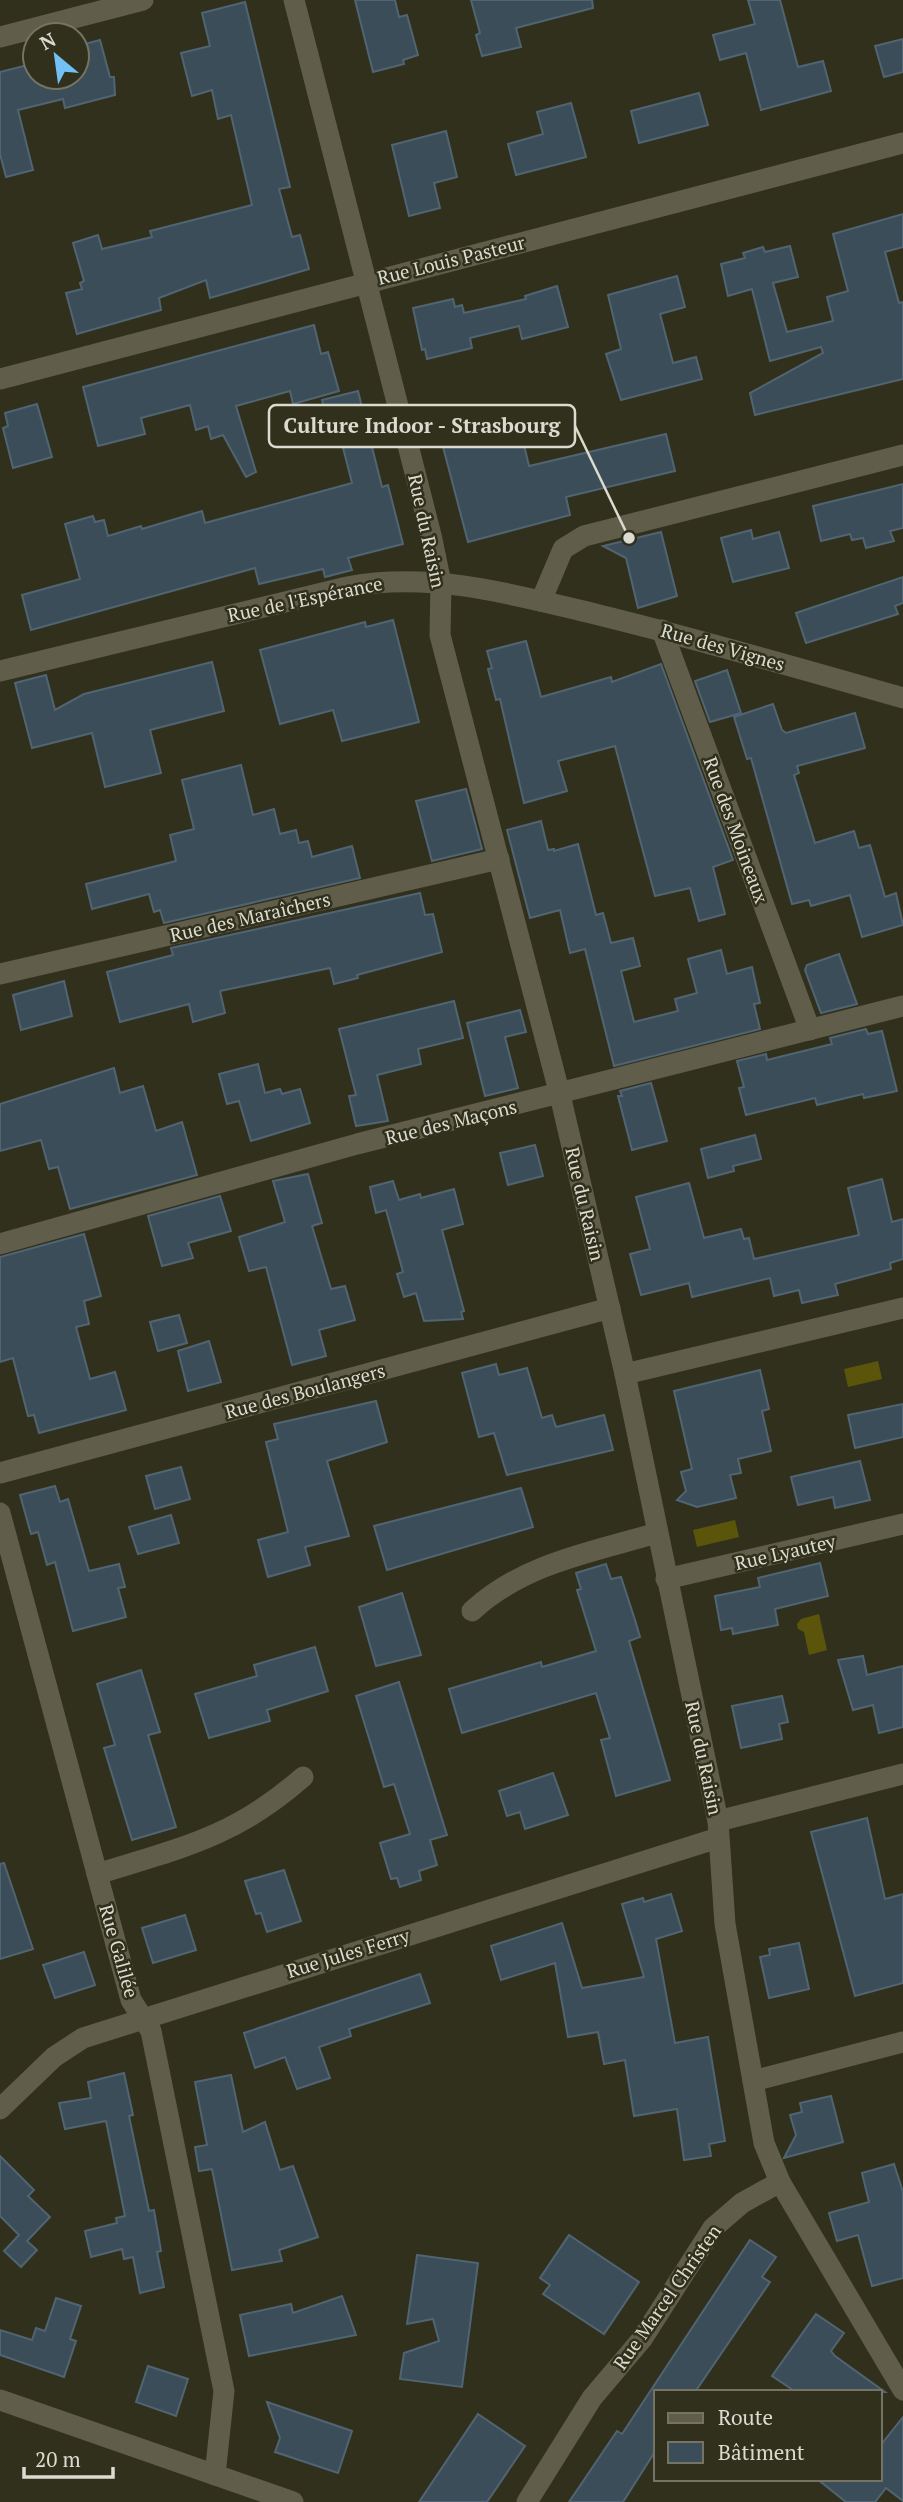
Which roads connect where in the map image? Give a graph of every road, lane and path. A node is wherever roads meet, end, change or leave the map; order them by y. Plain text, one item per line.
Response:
1 (143, 0) edge
2 (295, 0) edge
3 (0, 37) edge
4 (903, 143) edge
5 (365, 282) junction
6 (0, 379) edge
7 (903, 456) edge
8 (441, 583) junction
9 (541, 601) junction
10 (662, 630) junction
11 (0, 671) edge
12 (903, 698) edge
13 (499, 859) junction
14 (0, 974) edge
15 (903, 1006) edge
16 (810, 1030) junction
17 (560, 1095) junction
18 (0, 1244) edge
19 (610, 1308) junction
20 (903, 1308) edge
21 (625, 1374) junction
22 (0, 1472) edge
23 (0, 1513) edge
24 (903, 1524) edge
25 (657, 1533) junction
26 (666, 1579) junction
27 (472, 1611) dead end
28 (903, 1774) edge
29 (303, 1777) dead end
30 (718, 1830) junction
31 (97, 1874) junction
32 (143, 2018) junction
33 (903, 2042) edge
34 (753, 2081) junction
35 (0, 2109) edge
36 (780, 2182) junction
37 (903, 2390) edge
38 (0, 2400) edge
39 (215, 2475) junction
40 (293, 2502) edge
41 (527, 2502) edge

1 - 3 street
2 - 5 street, Rue du Raisin
4 - 5 street, Rue Louis Pasteur
5 - 6 street, Rue Louis Pasteur
5 - 8 street, Rue du Raisin
7 - 9 street
8 - 9 street, Rue de l'Espérance
8 - 11 street, Rue de l'Espérance
8 - 13 street, Rue du Raisin
9 - 10 street, Rue des Vignes
10 - 12 street, Rue des Vignes
10 - 16 street, Rue des Moineaux
13 - 14 street, Rue des Maraîchers
13 - 17 street, Rue du Raisin
15 - 16 street, Rue des Maçons
16 - 17 street, Rue des Maçons
17 - 18 street, Rue des Maçons
17 - 19 street, Rue du Raisin
19 - 21 street, Rue du Raisin
19 - 22 street, Rue des Boulangers
20 - 21 street
21 - 25 street, Rue du Raisin
23 - 31 street, Rue Galilée
24 - 26 street, Rue Lyautey
25 - 26 street, Rue du Raisin
25 - 27 street
26 - 30 street, Rue du Raisin
28 - 30 street, Rue Jules Ferry
29 - 31 street
30 - 32 street, Rue Jules Ferry
30 - 34 street, Rue du Raisin
31 - 32 street, Rue Galilée
32 - 35 street, Rue Jules Ferry
32 - 39 street, Rue Galilée
33 - 34 street
34 - 36 street, Rue du Raisin
36 - 37 street, Rue du Raisin
36 - 41 street, Rue Marcel Christen
38 - 39 street
39 - 40 street

